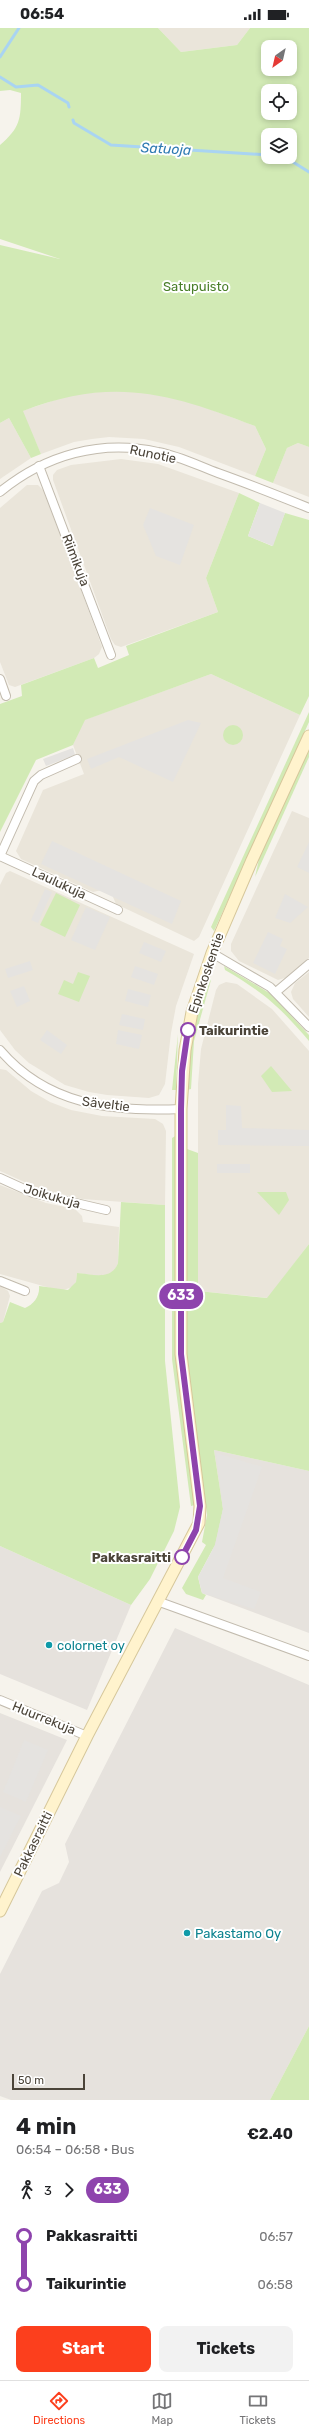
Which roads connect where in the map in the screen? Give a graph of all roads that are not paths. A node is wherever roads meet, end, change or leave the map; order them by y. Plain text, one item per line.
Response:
1 (39, 466) junction
2 (0, 492) edge
3 (309, 508) edge
4 (111, 655) dead end
5 (0, 679) edge
6 (6, 696) dead end
7 (309, 736) edge
8 (77, 759) dead end
9 (0, 856) edge
10 (118, 910) dead end
11 (212, 953) junction
12 (309, 964) edge
13 (276, 992) junction
14 (309, 1027) edge
15 (0, 1050) edge
16 (181, 1109) junction
17 (0, 1178) edge
18 (106, 1210) dead end
19 (0, 1281) edge
20 (25, 1291) dead end
21 (157, 1601) junction
22 (309, 1656) edge
23 (0, 1700) edge
24 (87, 1736) junction
25 (0, 1911) edge

1 - 2 street, Runotie
1 - 3 street, Runotie
1 - 4 street, Riimikuja
5 - 6 street
7 - 11 street, Epinkoskentie
8 - 9 street
9 - 10 street, Laulukuja
11 - 13 street
11 - 16 street, Epinkoskentie
12 - 13 street
13 - 14 street
15 - 16 street, Säveltie
16 - 21 street, Epinkoskentie
17 - 18 street, Joikukuja
19 - 20 street
21 - 22 street
21 - 24 street, Pakkasraitti
23 - 24 street, Huurrekuja
24 - 25 street, Pakkasraitti

